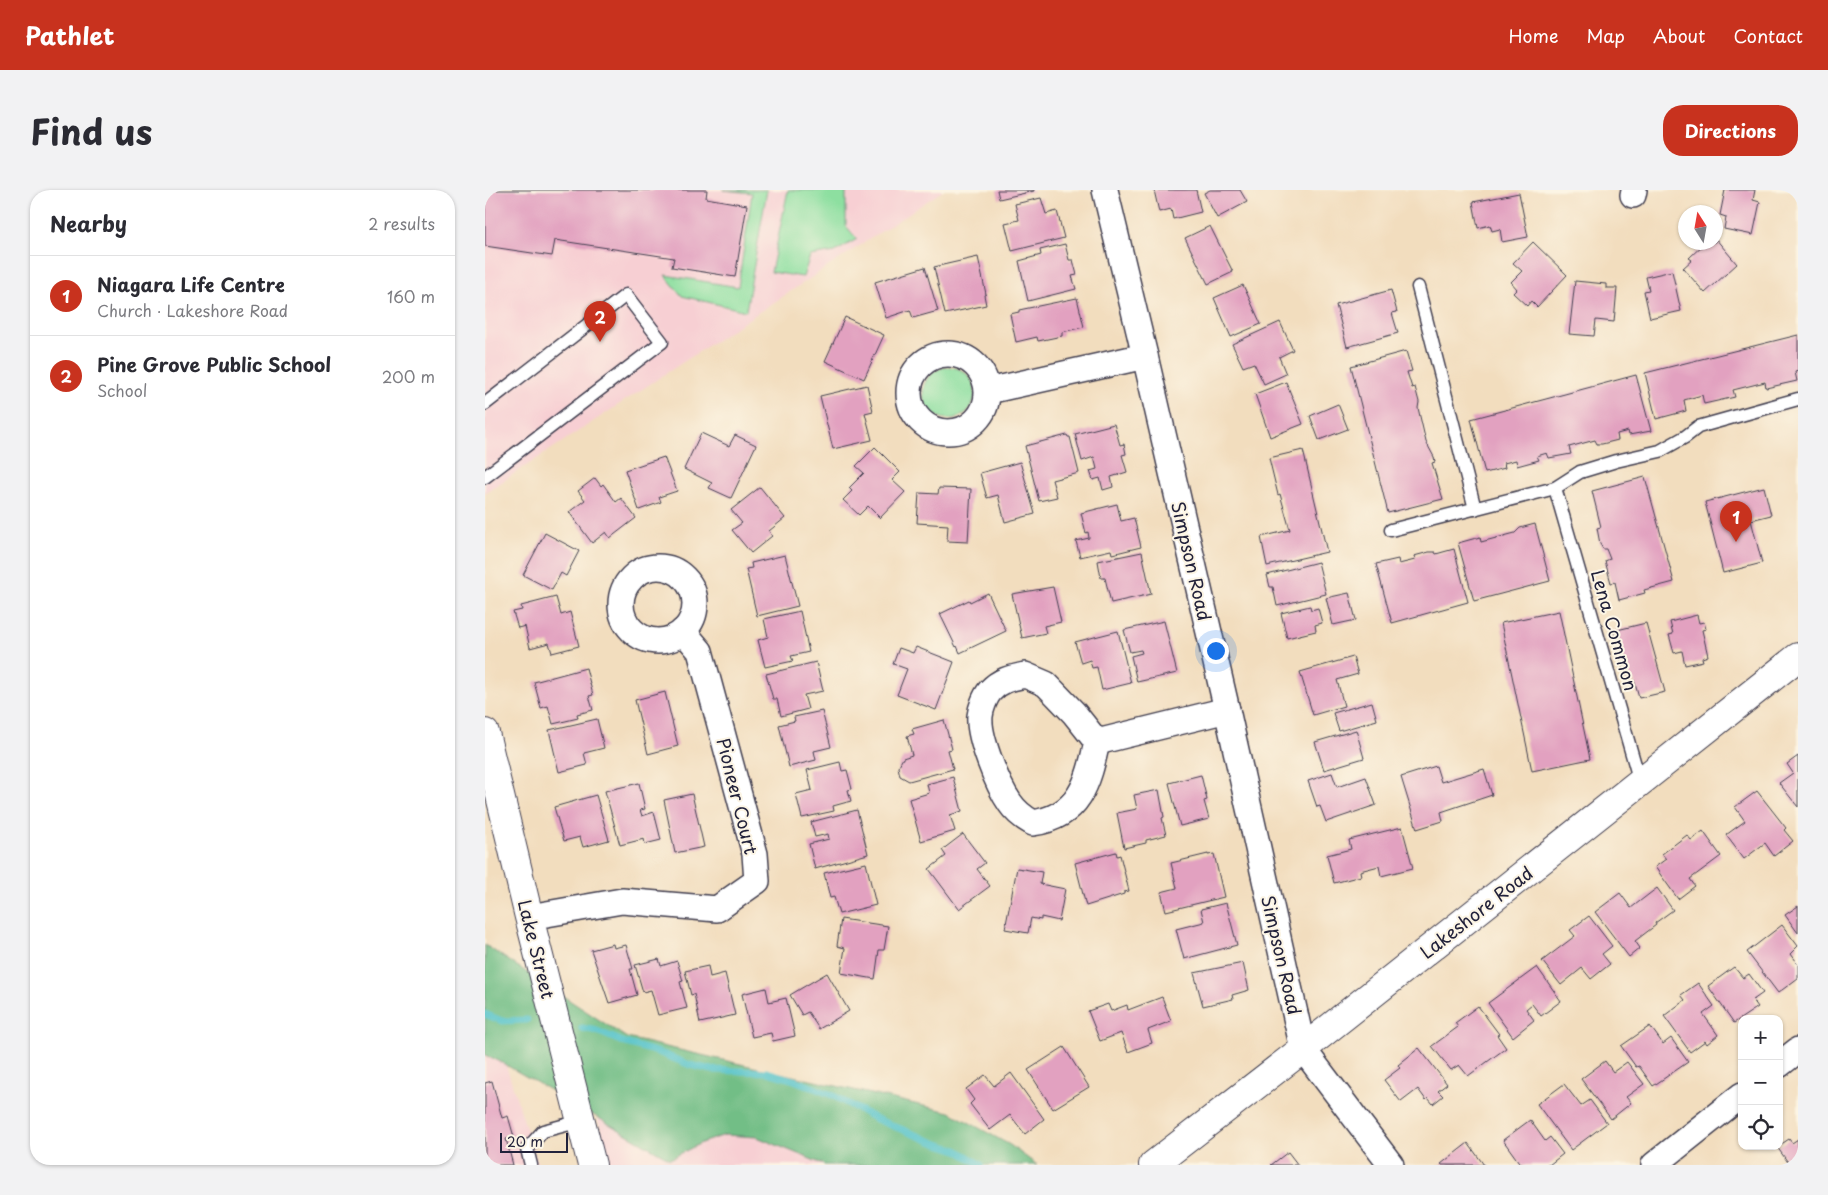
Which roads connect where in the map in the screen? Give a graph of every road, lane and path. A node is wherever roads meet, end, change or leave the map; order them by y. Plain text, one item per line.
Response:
1 (1105, 190) edge
2 (1418, 287) dead end
3 (1145, 356) junction
4 (988, 391) dead end
5 (1798, 399) edge
6 (485, 404) edge
7 (485, 477) edge
8 (1555, 488) junction
9 (1475, 509) junction
10 (1391, 530) dead end
11 (683, 632) dead end
12 (1798, 657) edge
13 (1227, 710) junction
14 (485, 733) edge
15 (1097, 742) junction
16 (1641, 782) junction
17 (529, 917) junction
18 (1303, 1049) junction
19 (1798, 1050) edge
20 (1783, 1061) edge
21 (1738, 1097) edge
22 (581, 1122) junction
23 (531, 1165) edge
24 (592, 1165) edge
25 (1153, 1165) edge
26 (1391, 1165) edge
27 (1654, 1165) edge

1 - 3 street, Simpson Road
2 - 9 lane
3 - 4 street
3 - 13 street, Simpson Road
5 - 8 lane
6 - 7 lane
8 - 9 lane
8 - 16 lane, Lena Common
9 - 10 lane
11 - 17 street, Pioneer Court
12 - 16 main road, Lakeshore Road
13 - 15 street
13 - 18 street, Simpson Road
14 - 17 main road, Lake Street
15 - 15 street
16 - 18 main road, Lakeshore Road
17 - 22 main road, Lake Street
18 - 25 main road, Lakeshore Road
18 - 26 street
19 - 20 street
21 - 27 street
22 - 23 lane
22 - 24 main road, Lake Street

